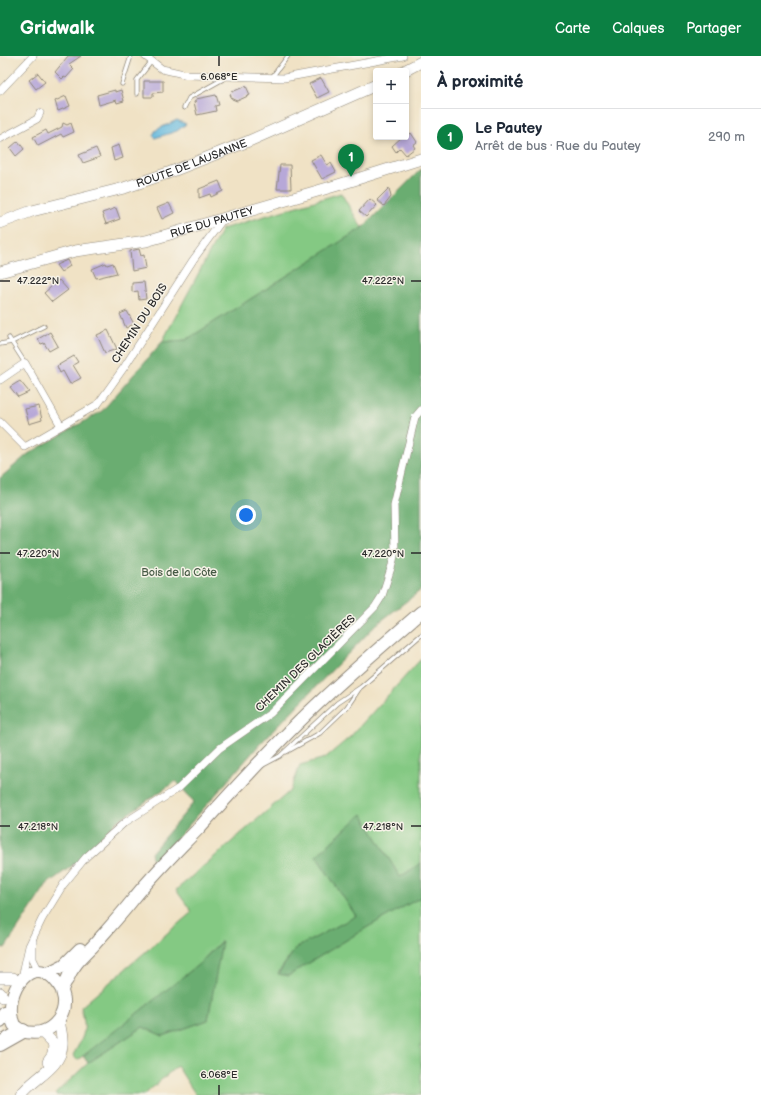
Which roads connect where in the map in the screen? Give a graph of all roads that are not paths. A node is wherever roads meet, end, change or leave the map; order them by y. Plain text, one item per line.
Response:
1 (33, 56) edge
2 (131, 56) edge
3 (145, 56) edge
4 (288, 56) edge
5 (403, 56) edge
6 (151, 62) junction
7 (421, 62) edge
8 (409, 68) edge
9 (230, 75) junction
10 (272, 77) junction
11 (122, 84) dead end
12 (373, 86) edge
13 (0, 91) edge
14 (137, 94) dead end
15 (184, 108) dead end
16 (40, 113) dead end
17 (0, 139) edge
18 (421, 159) edge
19 (223, 219) junction
20 (0, 222) edge
21 (0, 272) edge
22 (44, 326) dead end
23 (10, 338) dead end
24 (12, 342) junction
25 (0, 344) edge
26 (25, 363) junction
27 (0, 380) edge
28 (421, 410) edge
29 (0, 422) edge
30 (61, 426) junction
31 (421, 612) edge
32 (421, 635) edge
33 (361, 687) junction
34 (280, 756) junction
35 (248, 774) junction
36 (134, 898) junction
37 (34, 936) junction
38 (43, 972) junction
39 (18, 976) junction
40 (0, 978) edge
41 (62, 990) junction
42 (2, 995) edge
43 (2, 1017) edge
44 (59, 1020) junction
45 (23, 1031) junction
46 (42, 1032) junction
47 (0, 1044) edge
48 (38, 1077) junction
49 (20, 1095) edge

1 - 13 street
2 - 11 lane
3 - 6 street
4 - 10 lane
5 - 10 street
6 - 9 street
6 - 14 lane
7 - 8 street
9 - 10 street
9 - 15 lane
12 - 20 street, ROUTE DE LAUSANNE
16 - 17 street
18 - 19 street, RUE DU PAUTEY
19 - 21 street, RUE DU PAUTEY
19 - 30 street, CHEMIN DU BOIS
22 - 24 lane
23 - 24 lane
24 - 25 lane
24 - 26 lane
26 - 27 street
26 - 30 street
28 - 37 street, CHEMIN DES GLACIÈRES
29 - 30 street, CHEMIN DU BOIS
31 - 35 main road
32 - 33 lane
33 - 34 lane
33 - 34 lane
34 - 35 lane
35 - 36 main road
36 - 38 main road
36 - 41 main road
37 - 38 street, CHEMIN DES GLACIÈRES
37 - 39 street, CHEMIN DES GLACIÈRES
38 - 39 main road
38 - 41 main road
39 - 40 street
39 - 42 main road
41 - 44 main road
42 - 43 main road
43 - 45 main road
44 - 46 main road
44 - 48 street
45 - 46 main road
45 - 47 highway
46 - 48 street
48 - 49 street

